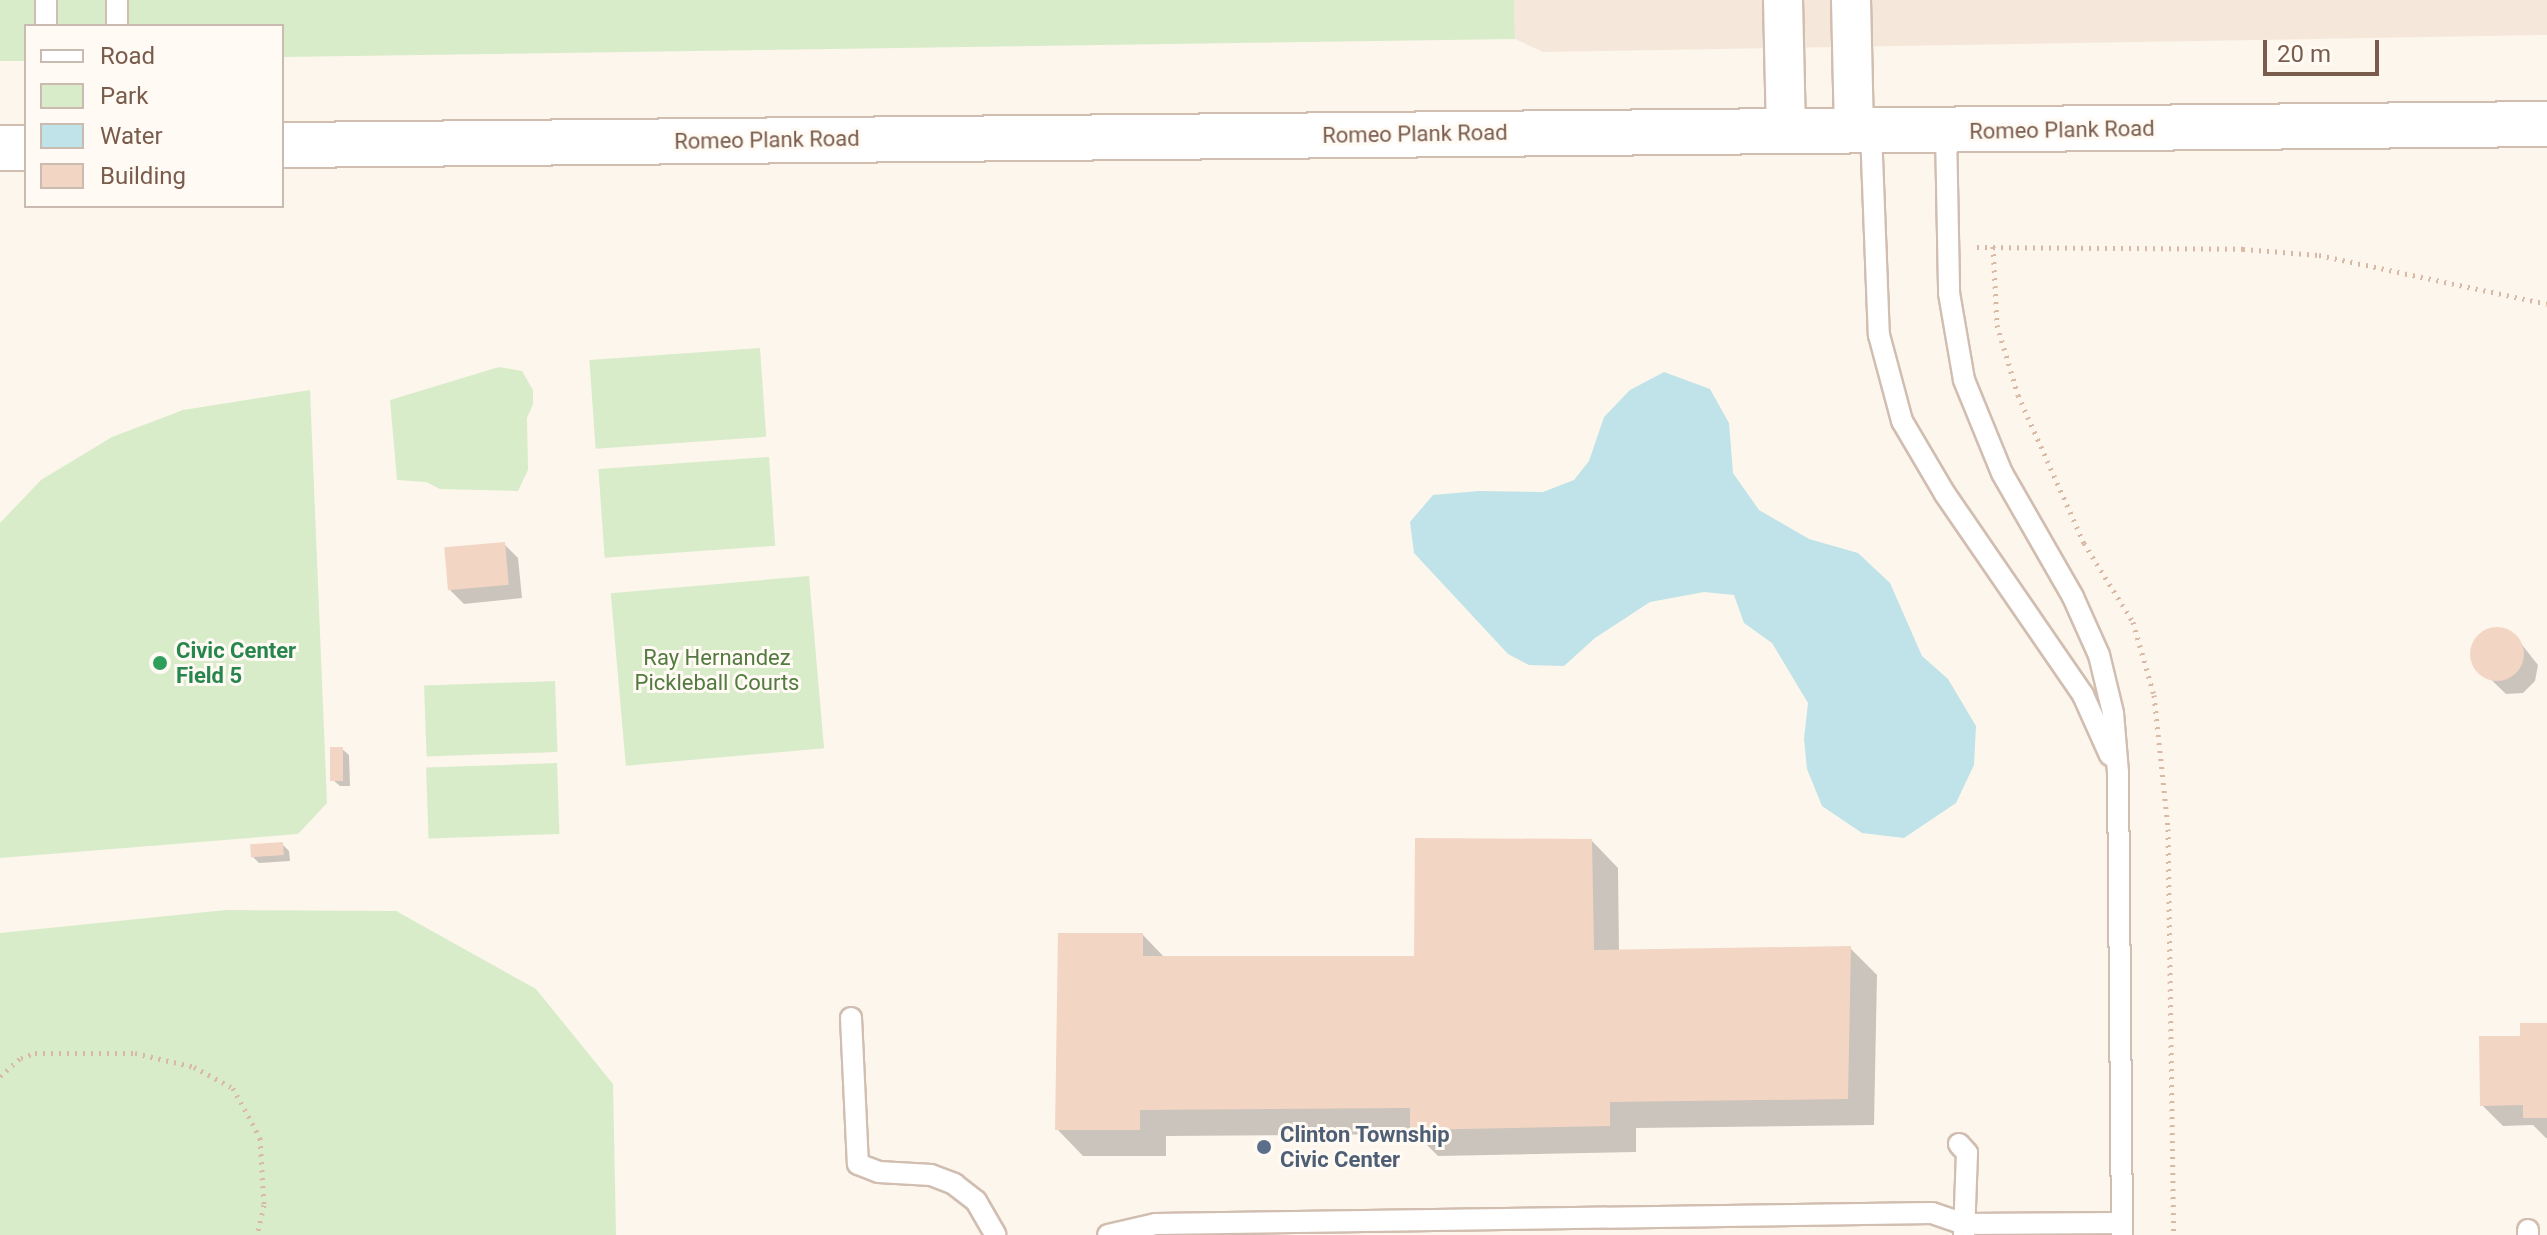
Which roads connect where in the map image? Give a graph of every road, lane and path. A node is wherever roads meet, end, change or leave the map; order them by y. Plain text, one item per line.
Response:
1 (46, 0) edge
2 (117, 0) edge
3 (1783, 0) edge
4 (1851, 0) edge
5 (46, 24) edge
6 (117, 24) edge
7 (2547, 124) edge
8 (1786, 131) junction
9 (1862, 131) junction
10 (1946, 131) junction
11 (284, 145) edge
12 (0, 148) edge
13 (24, 148) edge
14 (1967, 247) dead end
15 (2547, 304) edge
16 (2118, 773) junction
17 (2170, 963) dead end
18 (851, 1018) dead end
19 (0, 1076) edge
20 (1959, 1144) dead end
21 (1964, 1229) edge
22 (2122, 1229) edge
23 (257, 1235) edge
24 (996, 1235) edge
25 (1108, 1235) edge
26 (2174, 1235) edge

1 - 5 lane
2 - 6 lane
3 - 8 street
4 - 9 street
7 - 10 street, Romeo Plank Road
8 - 9 street, Romeo Plank Road
8 - 11 street, Romeo Plank Road
9 - 10 street, Romeo Plank Road
9 - 16 lane
10 - 16 lane
12 - 13 street
14 - 15 path
16 - 22 lane
17 - 26 path
18 - 24 lane
19 - 23 path
20 - 21 lane
21 - 22 lane
21 - 25 lane

